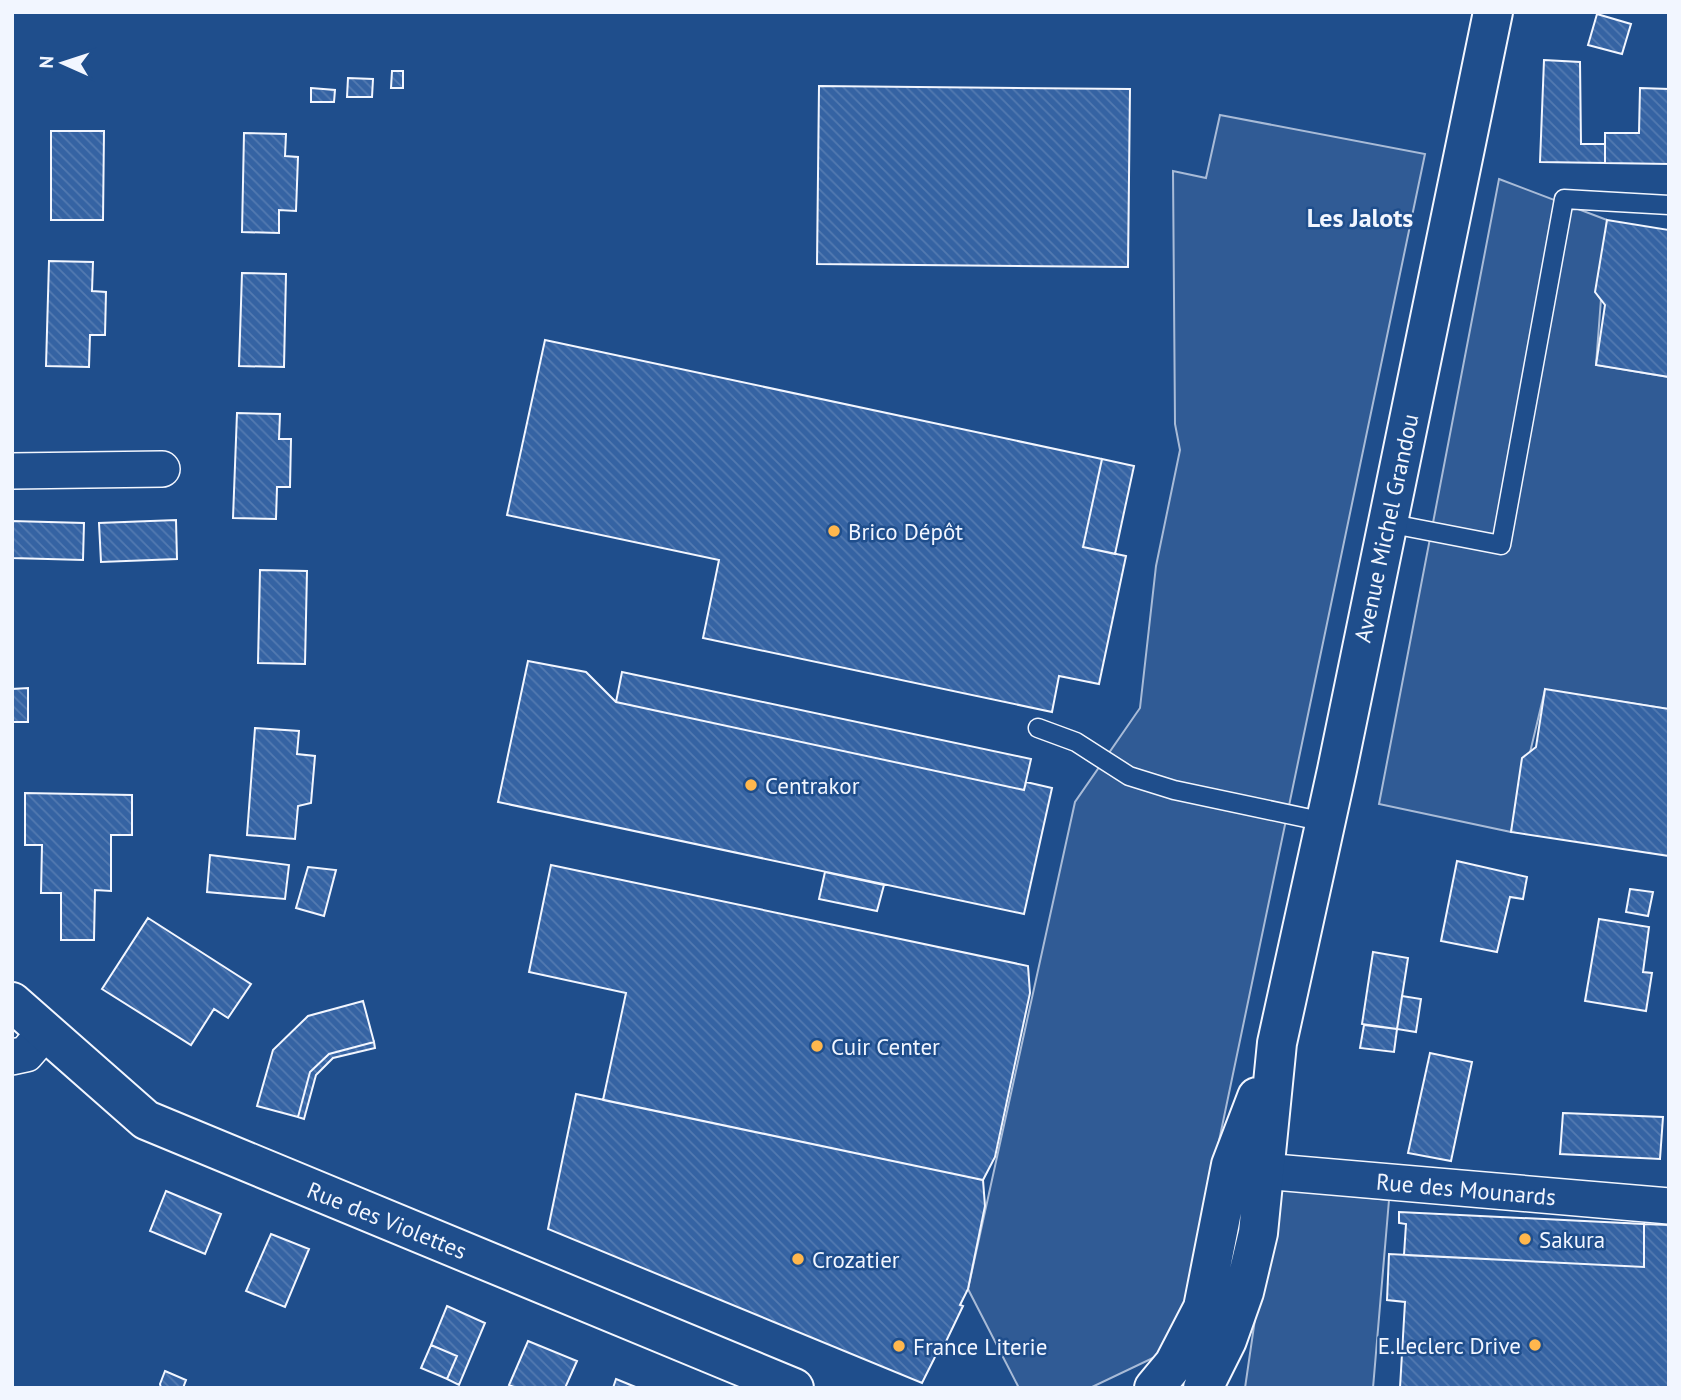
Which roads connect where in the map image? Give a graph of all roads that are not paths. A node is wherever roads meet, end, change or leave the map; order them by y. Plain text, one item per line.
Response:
1 (1493, 12) edge
2 (1669, 205) edge
3 (162, 469) dead end
4 (12, 471) edge
5 (1387, 523) junction
6 (1038, 728) dead end
7 (1325, 822) junction
8 (12, 1002) edge
9 (45, 1032) junction
10 (1277, 1043) junction
11 (12, 1058) edge
12 (1263, 1171) junction
13 (1669, 1206) edge
14 (794, 1388) edge
15 (1154, 1388) edge
16 (1203, 1388) edge

1 - 5 main road, Avenue Michel Grandou
2 - 5 lane
3 - 4 street
5 - 7 main road, Avenue Michel Grandou
6 - 7 lane
7 - 10 main road, Avenue Michel Grandou
8 - 9 main road, Rue des Violettes
9 - 11 street
9 - 14 main road, Rue des Violettes
10 - 12 main road, Avenue Michel Grandou
10 - 15 main road, Avenue Michel Grandou
12 - 13 street, Rue des Mounards
12 - 16 main road, Avenue Michel Grandou

